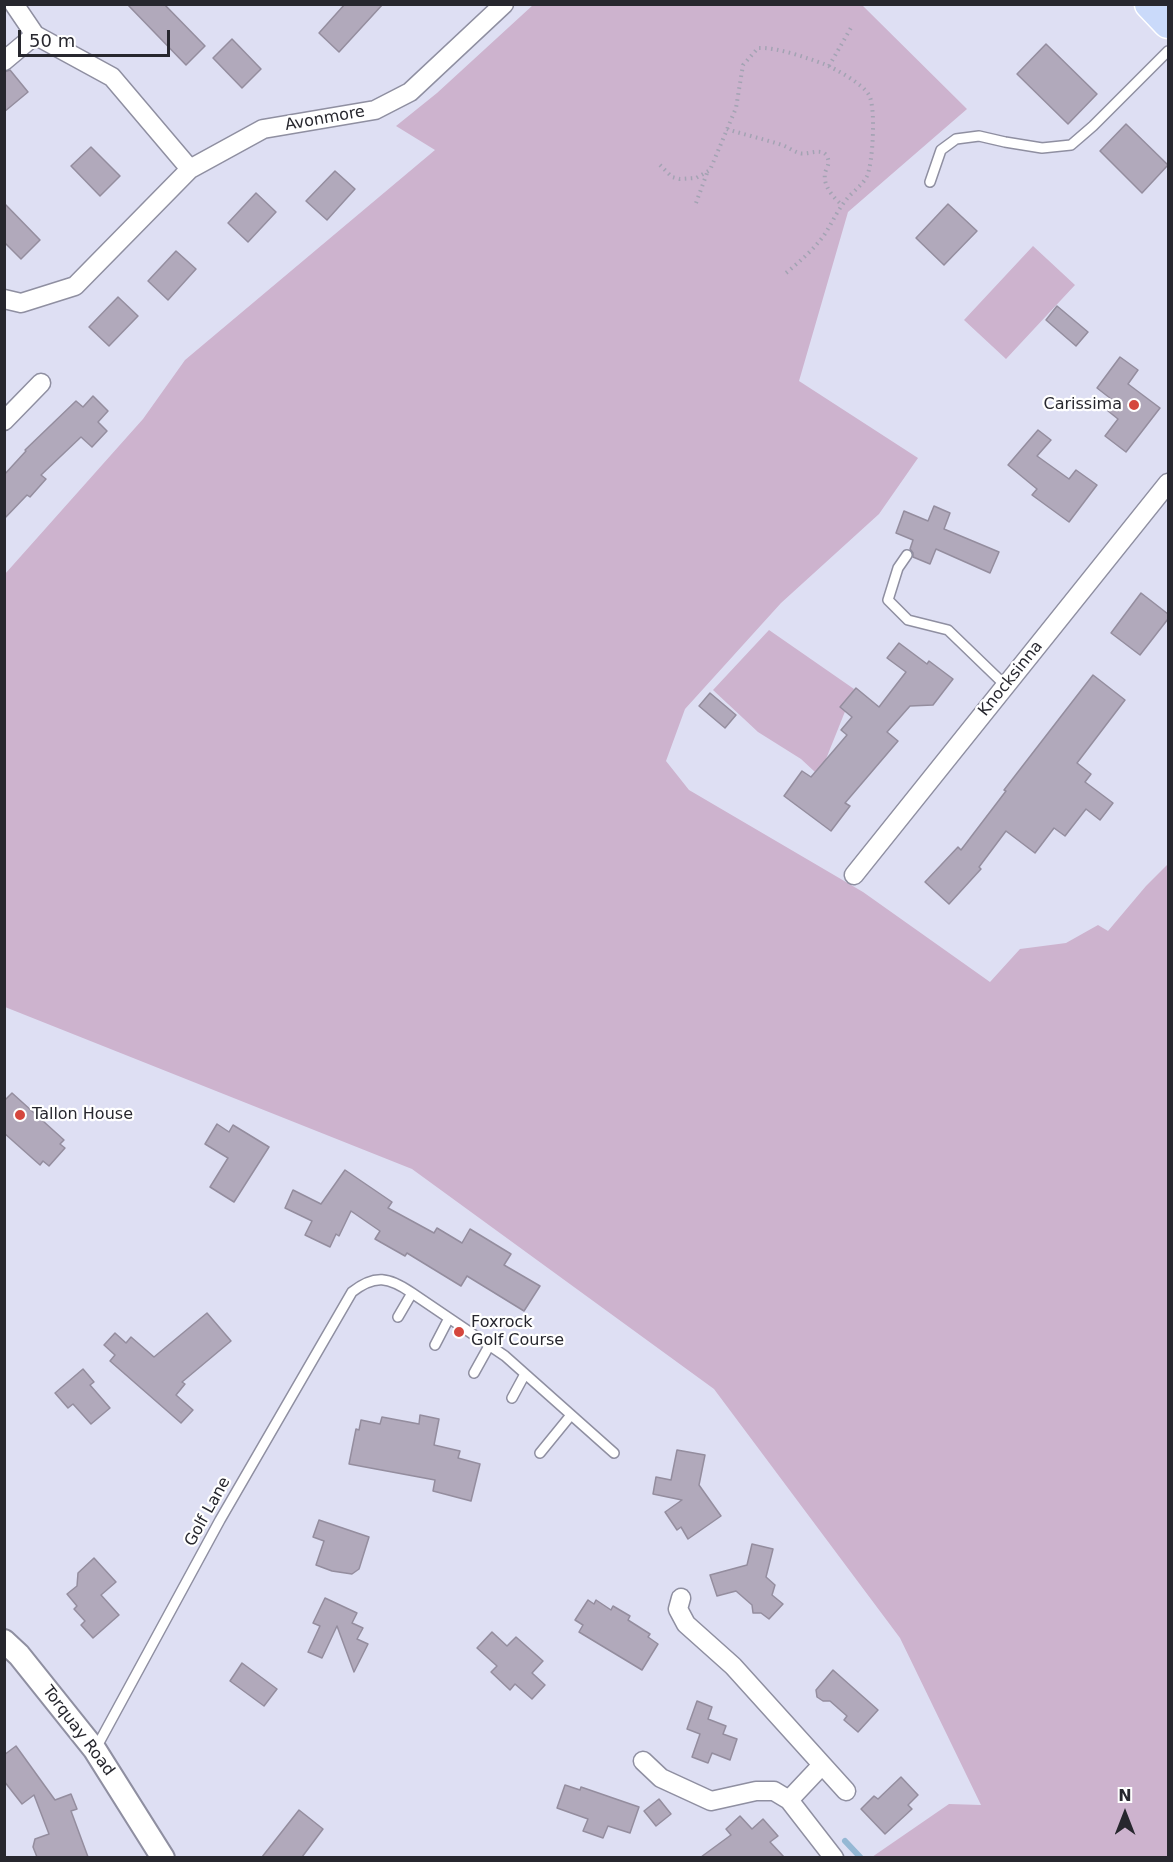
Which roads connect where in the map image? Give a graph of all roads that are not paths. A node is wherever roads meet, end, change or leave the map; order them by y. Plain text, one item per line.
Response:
1 (14, 4) edge
2 (504, 4) edge
3 (1150, 4) edge
4 (1168, 23) edge
5 (35, 34) junction
6 (1168, 51) edge
7 (4, 61) edge
8 (190, 169) junction
9 (930, 182) dead end
10 (4, 299) edge
11 (41, 383) dead end
12 (4, 422) edge
13 (1168, 483) edge
14 (907, 555) dead end
15 (1006, 686) junction
16 (854, 875) dead end
17 (412, 1293) junction
18 (398, 1317) dead end
19 (449, 1318) junction
20 (435, 1344) dead end
21 (489, 1346) junction
22 (474, 1373) dead end
23 (525, 1374) junction
24 (512, 1398) dead end
25 (571, 1415) junction
26 (540, 1453) dead end
27 (614, 1453) dead end
28 (681, 1598) dead end
29 (4, 1641) edge
30 (95, 1750) junction
31 (643, 1761) dead end
32 (822, 1765) junction
33 (846, 1791) dead end
34 (789, 1800) junction
35 (163, 1857) edge
36 (834, 1857) edge

1 - 5 street
2 - 8 street, Avonmore
3 - 4 highway
5 - 7 street
5 - 8 street
6 - 9 lane
8 - 10 street, Avonmore
11 - 12 street
13 - 15 street, Knocksinna
14 - 15 lane
15 - 16 street, Knocksinna
17 - 18 lane
17 - 19 lane
17 - 30 lane, Golf Lane
19 - 20 lane
19 - 21 lane
21 - 22 lane
21 - 23 lane
23 - 24 lane
23 - 25 lane
25 - 26 lane
25 - 27 lane
28 - 32 street
29 - 30 street, Torquay Road
30 - 35 street, Torquay Road
31 - 34 street
32 - 33 street
32 - 34 street
34 - 36 street

